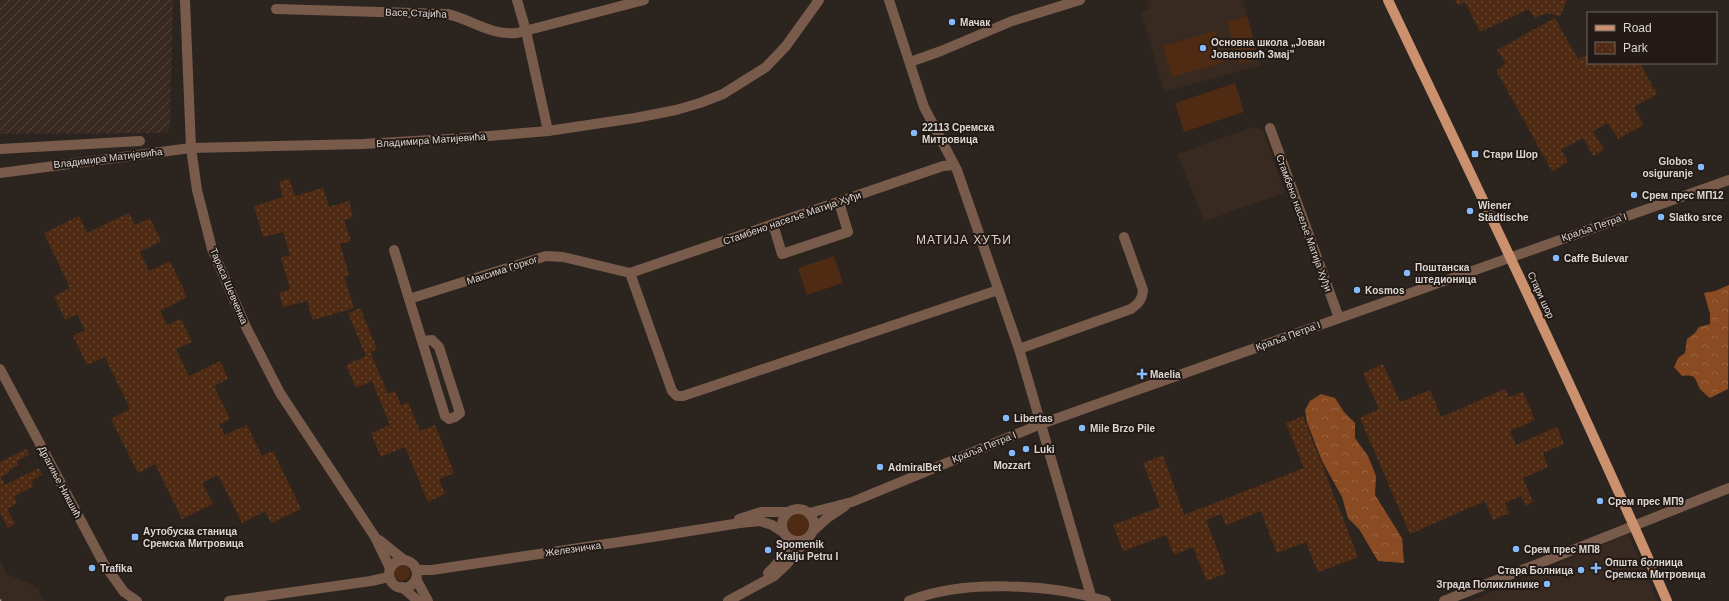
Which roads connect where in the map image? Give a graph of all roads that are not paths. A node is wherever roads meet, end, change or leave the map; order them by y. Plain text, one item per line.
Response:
1 (185, 0) edge
2 (517, 0) edge
3 (644, 0) edge
4 (819, 0) edge
5 (1080, 0) edge
6 (1388, 0) edge
7 (889, 2) edge
8 (313, 4) edge
9 (276, 9) dead end
10 (526, 30) junction
11 (910, 62) junction
12 (1270, 128) dead end
13 (548, 131) junction
14 (140, 141) dead end
15 (191, 148) junction
16 (0, 149) edge
17 (954, 165) junction
18 (0, 172) edge
19 (1729, 180) edge
20 (839, 202) junction
21 (773, 224) junction
22 (1124, 237) dead end
23 (394, 250) dead end
24 (1510, 257) junction
25 (630, 273) junction
26 (998, 290) junction
27 (409, 299) junction
28 (1339, 318) junction
29 (422, 341) junction
30 (1018, 348) junction
31 (0, 369) edge
32 (1041, 424) junction
33 (1729, 488) edge
34 (852, 502) junction
35 (788, 512) junction
36 (809, 513) junction
37 (730, 524) junction
38 (1634, 525) junction
39 (814, 530) junction
40 (784, 534) junction
41 (375, 537) junction
42 (806, 540) junction
43 (404, 560) junction
44 (390, 572) junction
45 (416, 575) junction
46 (755, 585) junction
47 (402, 587) junction
48 (1091, 596) junction
49 (137, 601) edge
50 (229, 601) edge
51 (418, 601) edge
52 (428, 601) edge
53 (728, 601) edge
54 (909, 601) edge
55 (1106, 601) edge
56 (1444, 601) edge
57 (1667, 601) edge

1 - 15 street, Тараса Шевченка
2 - 10 street
3 - 10 street, Васе Стајића
4 - 13 street, Владимира Матијевића
5 - 11 street
6 - 24 main road, Стари шор
7 - 11 street
8 - 9 street, Васе Стајића
8 - 10 street, Васе Стајића
10 - 13 street
11 - 17 street
12 - 28 street, Стамбено насеље Матија Хуђи
13 - 15 street, Владимира Матијевића
14 - 16 street
15 - 18 street, Владимира Матијевића
15 - 41 street, Тараса Шевченка
17 - 20 street, Стамбено насеље Матија Хуђи
17 - 26 street
19 - 24 street, Краља Петра I
20 - 21 street, Стамбено насеље Матија Хуђи
20 - 21 street
21 - 25 street, Стамбено насеље Матија Хуђи
22 - 30 street
23 - 27 street
24 - 28 street, Краља Петра I
24 - 38 main road, Стари шор
25 - 26 street
25 - 27 street, Максима Горког
26 - 30 street
27 - 29 street
28 - 32 street, Краља Петра I
29 - 29 street
30 - 32 street
31 - 49 street, Драгиње Никшић
32 - 34 street, Краља Петра I
32 - 48 street
33 - 38 street
34 - 36 street, Краља Петра I
34 - 39 street, Краља Петра I
35 - 36 street
35 - 37 street, Железничка
35 - 40 street
36 - 39 street
37 - 40 street, Железничка
37 - 45 street, Железничка
38 - 56 street
38 - 57 main road, Стари шор
39 - 42 street
40 - 42 street
40 - 46 street
41 - 43 street, Тараса Шевченка
41 - 44 street, Тараса Шевченка
42 - 46 street
43 - 44 street
43 - 45 street
44 - 47 street
44 - 50 street
45 - 47 street
45 - 52 street
46 - 53 street
47 - 51 street
48 - 54 street
48 - 55 street

